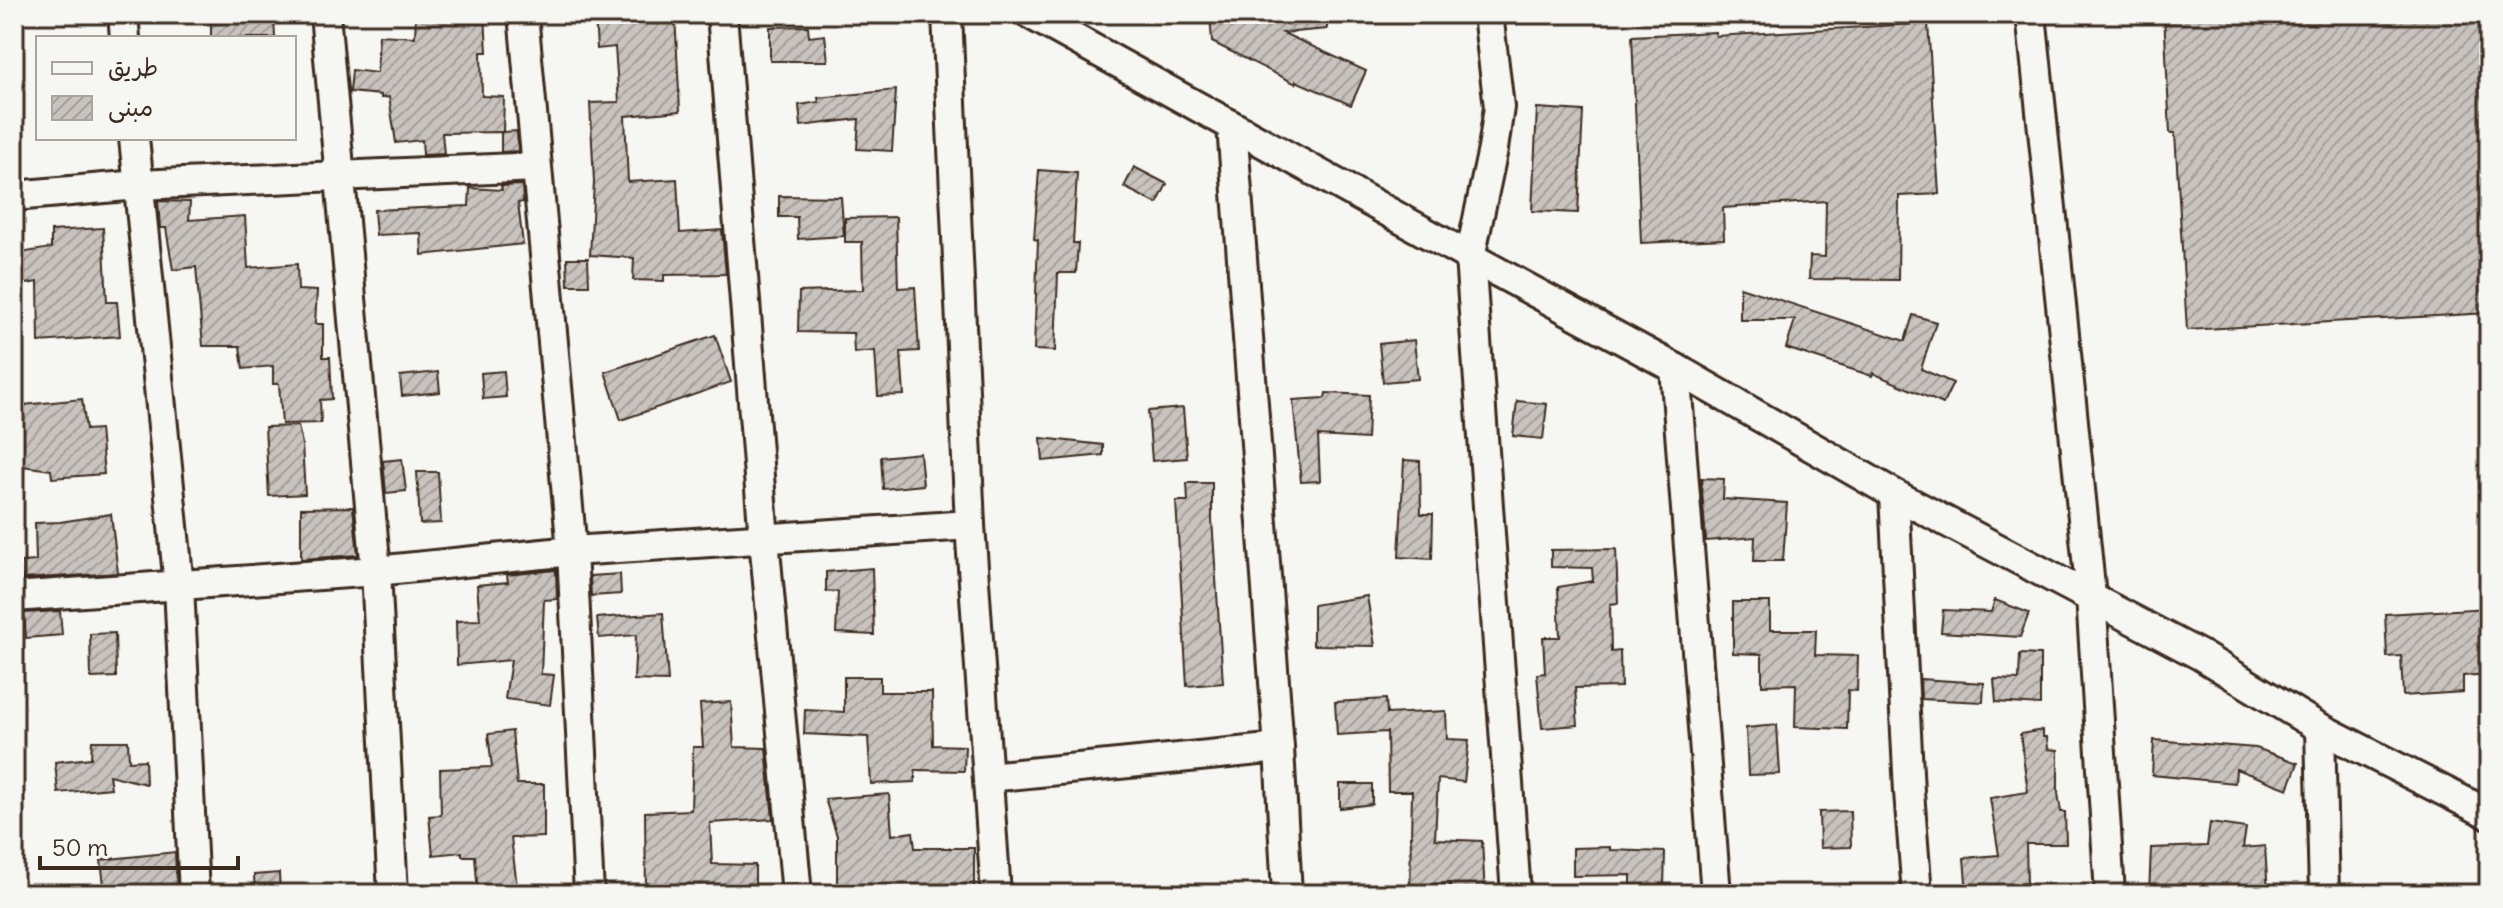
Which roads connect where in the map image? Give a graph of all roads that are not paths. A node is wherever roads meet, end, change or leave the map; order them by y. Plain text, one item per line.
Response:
1 (123, 14) edge
2 (325, 14) edge
3 (523, 14) edge
4 (722, 14) edge
5 (947, 14) edge
6 (1030, 14) edge
7 (1488, 14) edge
8 (2031, 14) edge
9 (125, 36) edge
10 (1232, 126) junction
11 (134, 140) edge
12 (536, 167) junction
13 (341, 174) junction
14 (138, 185) junction
15 (14, 196) edge
16 (1470, 257) junction
17 (1675, 368) junction
18 (1894, 494) junction
19 (970, 525) junction
20 (764, 539) junction
21 (572, 551) junction
22 (376, 571) junction
23 (179, 586) junction
24 (2091, 596) junction
25 (14, 597) edge
26 (2320, 728) junction
27 (1279, 748) junction
28 (988, 777) junction
29 (2489, 814) edge
30 (194, 894) edge
31 (393, 894) edge
32 (589, 894) edge
33 (797, 894) edge
34 (996, 894) edge
35 (1287, 894) edge
36 (1516, 894) edge
37 (1716, 894) edge
38 (1917, 894) edge
39 (2110, 894) edge
40 (2324, 894) edge

1 - 9 street
2 - 13 street
3 - 12 street
4 - 20 street
5 - 19 street
6 - 10 street
7 - 16 street
8 - 24 street
10 - 16 street
10 - 27 street
11 - 14 street
12 - 13 street
12 - 21 street
13 - 14 street
13 - 22 street
14 - 15 street
14 - 23 street
16 - 17 street
16 - 36 street
17 - 18 street
17 - 37 street
18 - 24 street
18 - 38 street
19 - 20 street
19 - 28 street
20 - 21 street
20 - 33 street
21 - 22 street
21 - 32 street
22 - 23 street
22 - 31 street
23 - 25 street
23 - 30 street
24 - 26 street
24 - 39 street
26 - 29 street
26 - 40 street
27 - 28 street
27 - 35 street
28 - 34 street

